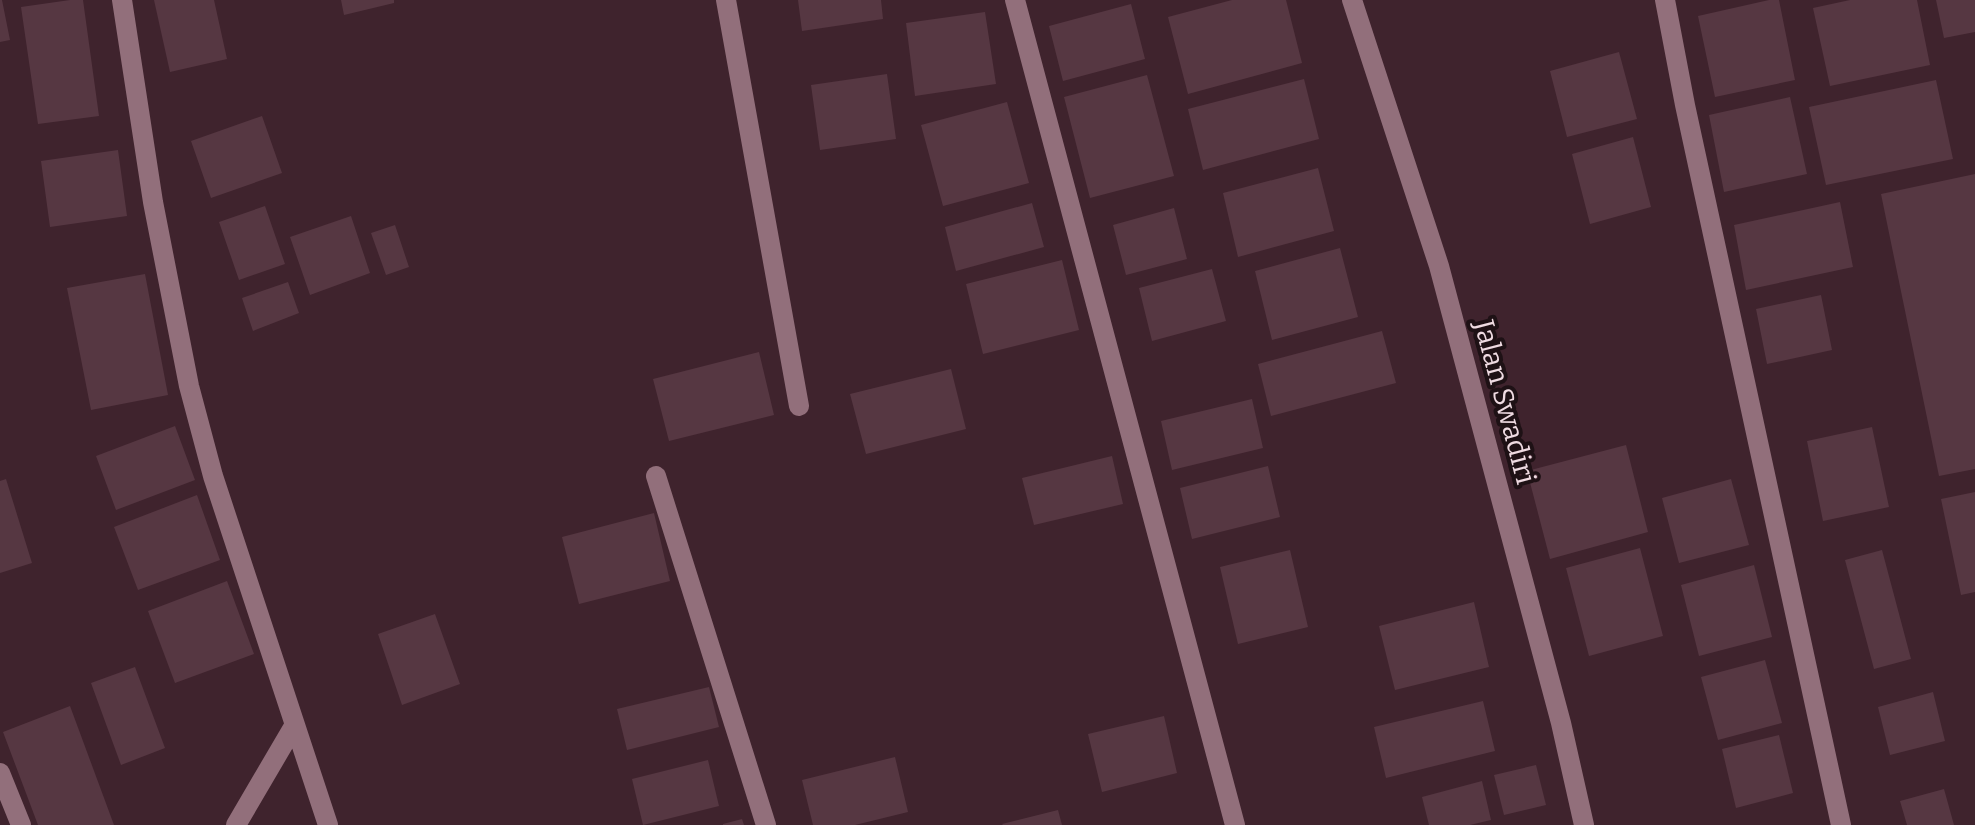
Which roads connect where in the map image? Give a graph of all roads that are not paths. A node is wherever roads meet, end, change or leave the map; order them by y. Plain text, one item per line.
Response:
1 (122, 0) edge
2 (726, 0) edge
3 (1015, 0) edge
4 (1352, 0) edge
5 (1665, 0) edge
6 (799, 406) dead end
7 (656, 476) dead end
8 (294, 726) junction
9 (0, 773) edge
10 (21, 825) edge
11 (236, 825) edge
12 (328, 825) edge
13 (766, 825) edge
14 (1235, 825) edge
15 (1584, 825) edge
16 (1841, 825) edge

1 - 8 street
2 - 6 street
3 - 14 street
4 - 15 street, Jalan Swadiri
5 - 16 street
7 - 13 street
8 - 11 street
8 - 12 street
9 - 10 street

